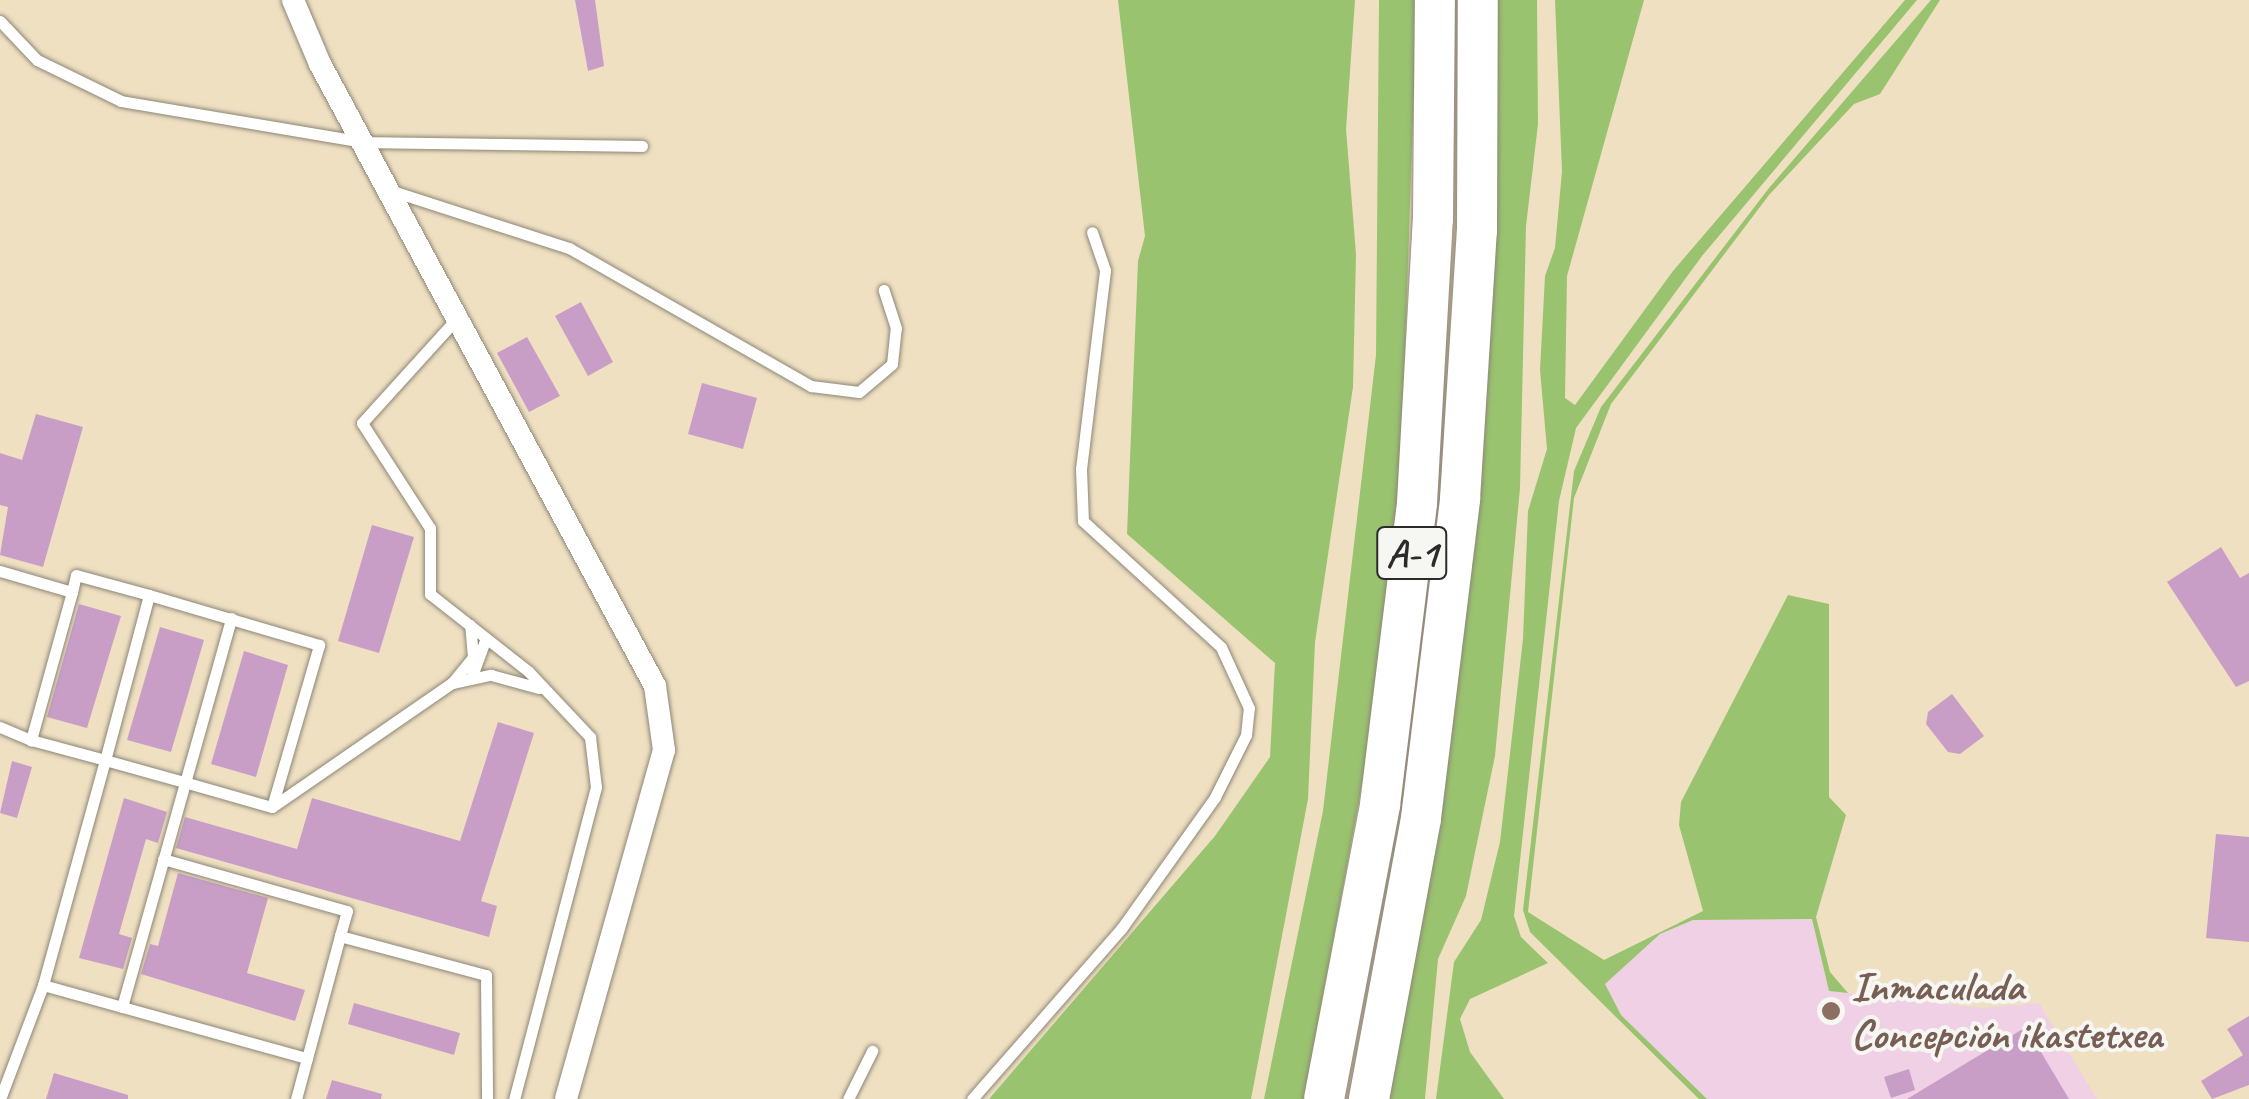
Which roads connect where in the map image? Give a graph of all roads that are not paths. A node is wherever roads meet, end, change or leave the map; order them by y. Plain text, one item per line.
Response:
1 (293, 0) edge
2 (1435, 0) edge
3 (1478, 0) edge
4 (0, 21) edge
5 (363, 142) junction
6 (642, 146) dead end
7 (389, 190) junction
8 (1092, 232) dead end
9 (884, 290) dead end
10 (458, 317) junction
11 (0, 571) edge
12 (72, 592) junction
13 (149, 595) junction
14 (232, 618) junction
15 (470, 625) junction
16 (486, 638) junction
17 (472, 676) junction
18 (452, 683) junction
19 (545, 691) junction
20 (0, 727) edge
21 (31, 740) junction
22 (105, 760) junction
23 (184, 782) junction
24 (272, 807) junction
25 (162, 859) junction
26 (340, 936) junction
27 (43, 986) junction
28 (122, 1007) junction
29 (872, 1052) dead end
30 (307, 1058) junction
31 (0, 1099) edge
32 (296, 1099) edge
33 (487, 1099) edge
34 (514, 1099) edge
35 (566, 1099) edge
36 (848, 1099) edge
37 (972, 1099) edge
38 (1324, 1099) edge
39 (1369, 1099) edge

1 - 5 street
2 - 38 highway, A-1
3 - 39 highway, A-1
4 - 5 lane
5 - 6 lane
5 - 7 street
7 - 9 lane
7 - 10 street
8 - 37 lane
10 - 15 lane
10 - 35 street
11 - 12 lane
12 - 13 lane
12 - 21 lane
13 - 14 lane
13 - 22 lane
14 - 23 lane
14 - 24 lane
15 - 16 lane
15 - 18 lane
16 - 17 lane
16 - 19 lane
17 - 18 lane
17 - 19 lane
18 - 24 lane
19 - 34 lane
20 - 21 lane
21 - 22 lane
22 - 23 lane
22 - 27 lane
23 - 24 lane
23 - 25 lane
25 - 26 lane
25 - 28 lane
26 - 30 lane
26 - 33 lane
27 - 28 lane
27 - 31 lane
28 - 30 lane
29 - 36 lane
30 - 32 lane

